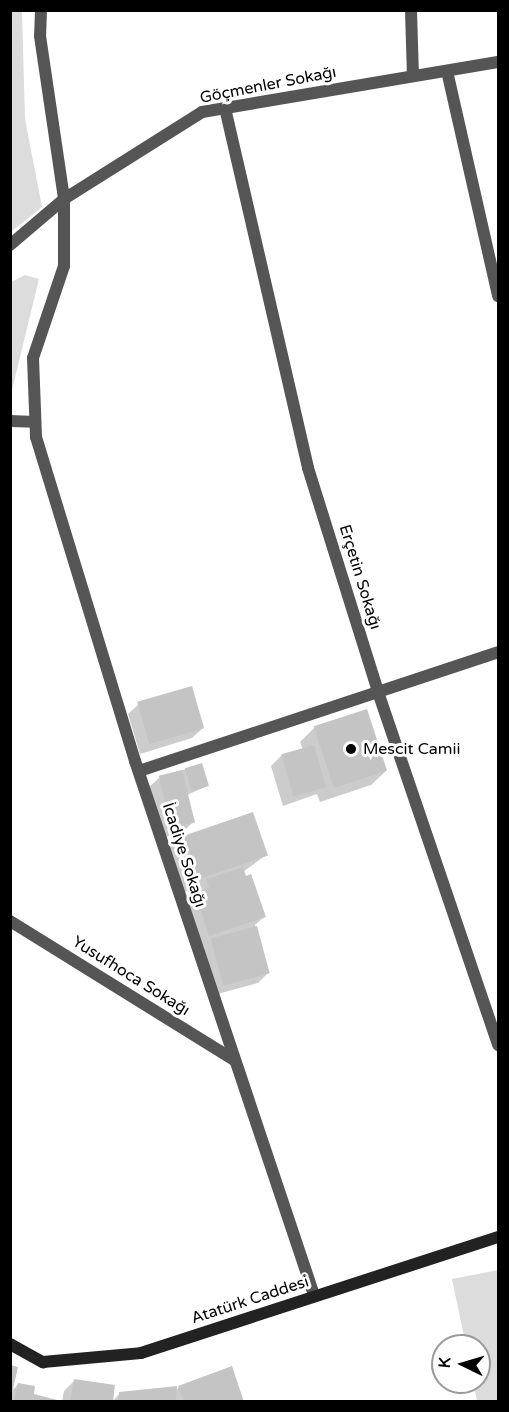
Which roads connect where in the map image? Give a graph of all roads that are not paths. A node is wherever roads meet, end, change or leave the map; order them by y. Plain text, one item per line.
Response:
1 (41, 10) edge
2 (411, 10) edge
3 (498, 62) edge
4 (447, 71) junction
5 (413, 76) junction
6 (225, 108) junction
7 (64, 200) junction
8 (10, 245) edge
9 (498, 296) edge
10 (10, 421) edge
11 (35, 422) junction
12 (498, 652) edge
13 (378, 692) junction
14 (139, 771) junction
15 (10, 921) edge
16 (498, 1041) edge
17 (234, 1060) junction
18 (498, 1238) edge
19 (314, 1296) junction
20 (10, 1344) edge

1 - 7 street, İcadiye Sokağı
2 - 5 street
3 - 4 street, Göçmenler Sokağı
4 - 5 street, Göçmenler Sokağı
4 - 9 street
5 - 6 street, Göçmenler Sokağı
6 - 7 street, Göçmenler Sokağı
6 - 13 street, Erçetin Sokağı
7 - 8 street, Göçmenler Sokağı
7 - 11 street, İcadiye Sokağı
10 - 11 street
11 - 14 street, İcadiye Sokağı
12 - 13 street
13 - 14 street
13 - 16 street, Erçetin Sokağı
14 - 17 street, İcadiye Sokağı
15 - 17 street, Yusufhoca Sokağı
17 - 19 street, İcadiye Sokağı
18 - 19 main road, Atatürk Caddesi
19 - 20 main road, Atatürk Caddesi

